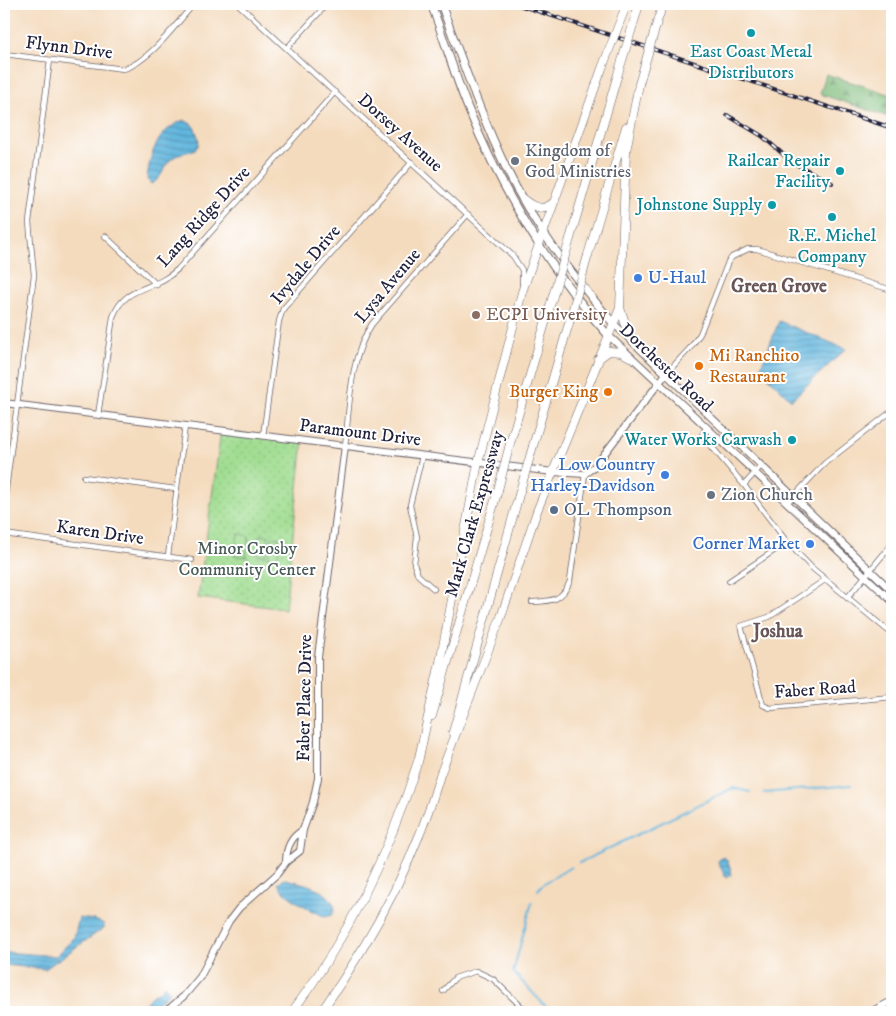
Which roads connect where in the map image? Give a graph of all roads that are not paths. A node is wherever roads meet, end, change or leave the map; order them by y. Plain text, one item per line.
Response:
1 (194, 4) edge
2 (238, 4) edge
3 (327, 4) edge
4 (442, 4) edge
5 (639, 4) edge
6 (663, 4) edge
7 (432, 7) edge
8 (626, 8) edge
9 (287, 48) junction
10 (4, 54) edge
11 (50, 60) junction
12 (639, 84) junction
13 (335, 92) junction
14 (412, 162) junction
15 (523, 199) junction
16 (556, 200) junction
17 (468, 214) junction
18 (543, 232) junction
19 (105, 236) dead end
20 (538, 247) junction
21 (157, 285) junction
22 (892, 290) edge
23 (522, 292) junction
24 (620, 308) junction
25 (613, 323) junction
26 (608, 334) junction
27 (636, 345) junction
28 (630, 357) junction
29 (597, 360) junction
30 (665, 375) junction
31 (658, 384) junction
32 (4, 403) edge
33 (17, 404) junction
34 (892, 411) edge
35 (98, 415) junction
36 (185, 426) junction
37 (707, 427) junction
38 (263, 436) junction
39 (345, 446) junction
40 (422, 456) junction
41 (478, 463) junction
42 (759, 468) junction
43 (552, 472) junction
44 (584, 474) junction
45 (84, 477) dead end
46 (744, 485) junction
47 (176, 489) junction
48 (793, 496) junction
49 (788, 502) junction
50 (4, 504) edge
51 (4, 534) edge
52 (787, 542) junction
53 (892, 544) edge
54 (168, 556) junction
55 (192, 560) dead end
56 (869, 574) junction
57 (825, 580) junction
58 (729, 581) dead end
59 (434, 589) dead end
60 (892, 591) edge
61 (847, 598) junction
62 (892, 601) edge
63 (532, 602) dead end
64 (892, 634) edge
65 (892, 697) edge
66 (418, 762) junction
67 (440, 775) junction
68 (303, 830) junction
69 (286, 862) junction
70 (443, 990) dead end
71 (892, 1001) edge
72 (165, 1012) edge
73 (292, 1012) edge
74 (321, 1012) edge
75 (527, 1012) edge
76 (870, 1012) edge

1 - 11 street, Flynn Drive
2 - 9 street, Dorsey Avenue
3 - 9 street
4 - 15 main road, Dorchester Road
5 - 66 highway, Mark Clark Expressway, bridge
6 - 12 highway, Mark Clark Expressway, bridge
7 - 20 main road, Dorchester Road
8 - 16 highway, bridge
9 - 13 street, Dorsey Avenue
10 - 11 street, Flynn Drive
11 - 33 street
12 - 24 highway
12 - 67 highway, Mark Clark Expressway, bridge
13 - 14 street, Dorsey Avenue
13 - 21 street, Lang Ridge Drive
14 - 17 street, Dorsey Avenue
14 - 38 street, Ivydale Drive
15 - 16 highway
15 - 18 main road, Dorchester Road
16 - 18 highway
17 - 23 street, Dorsey Avenue
17 - 39 street, Lysa Avenue
18 - 20 highway
18 - 25 main road, Dorchester Road
19 - 21 street
20 - 23 highway
20 - 26 main road, Dorchester Road
21 - 35 street, Lang Ridge Drive
22 - 30 street
23 - 41 highway
24 - 25 highway
24 - 27 highway
25 - 26 highway
25 - 27 street, Dorchester Road
26 - 28 street, Dorchester Road
26 - 29 highway
27 - 30 street, Dorchester Road
28 - 29 highway
28 - 31 street, Dorchester Road
29 - 43 highway
30 - 31 street
30 - 42 street, Dorchester Road
31 - 37 street, Dorchester Road
31 - 44 street
32 - 33 street, Paramount Drive
33 - 35 street, Paramount Drive
33 - 50 street
34 - 48 street
35 - 36 street, Paramount Drive
36 - 38 street, Paramount Drive
36 - 47 street
37 - 42 street, Dorchester Road
37 - 46 street
38 - 39 street, Paramount Drive
39 - 40 street, Paramount Drive
39 - 68 street, Faber Place Drive
40 - 41 street, Paramount Drive
40 - 59 street
41 - 43 street, Paramount Drive
41 - 66 highway
42 - 46 street
42 - 48 street, Dorchester Road
42 - 49 street, Dorchester Road
43 - 44 street, Paramount Drive
43 - 67 highway
44 - 63 street
45 - 47 street
46 - 52 street
47 - 54 street
48 - 49 street
48 - 56 street, Dorchester Road
49 - 56 street, Dorchester Road
51 - 54 street, Karen Drive
52 - 57 street
52 - 58 street
53 - 56 street
54 - 55 street, Karen Drive
56 - 60 street, Dorchester Road
56 - 61 street
56 - 62 street, Dorchester Road
57 - 61 street
57 - 65 street, Faber Road
61 - 64 street
66 - 73 highway, Mark Clark Expressway
67 - 74 highway, Mark Clark Expressway
68 - 69 street, Faber Place Drive
68 - 69 street, Faber Place Drive
69 - 72 street, Faber Place Drive
70 - 75 street
71 - 76 street

